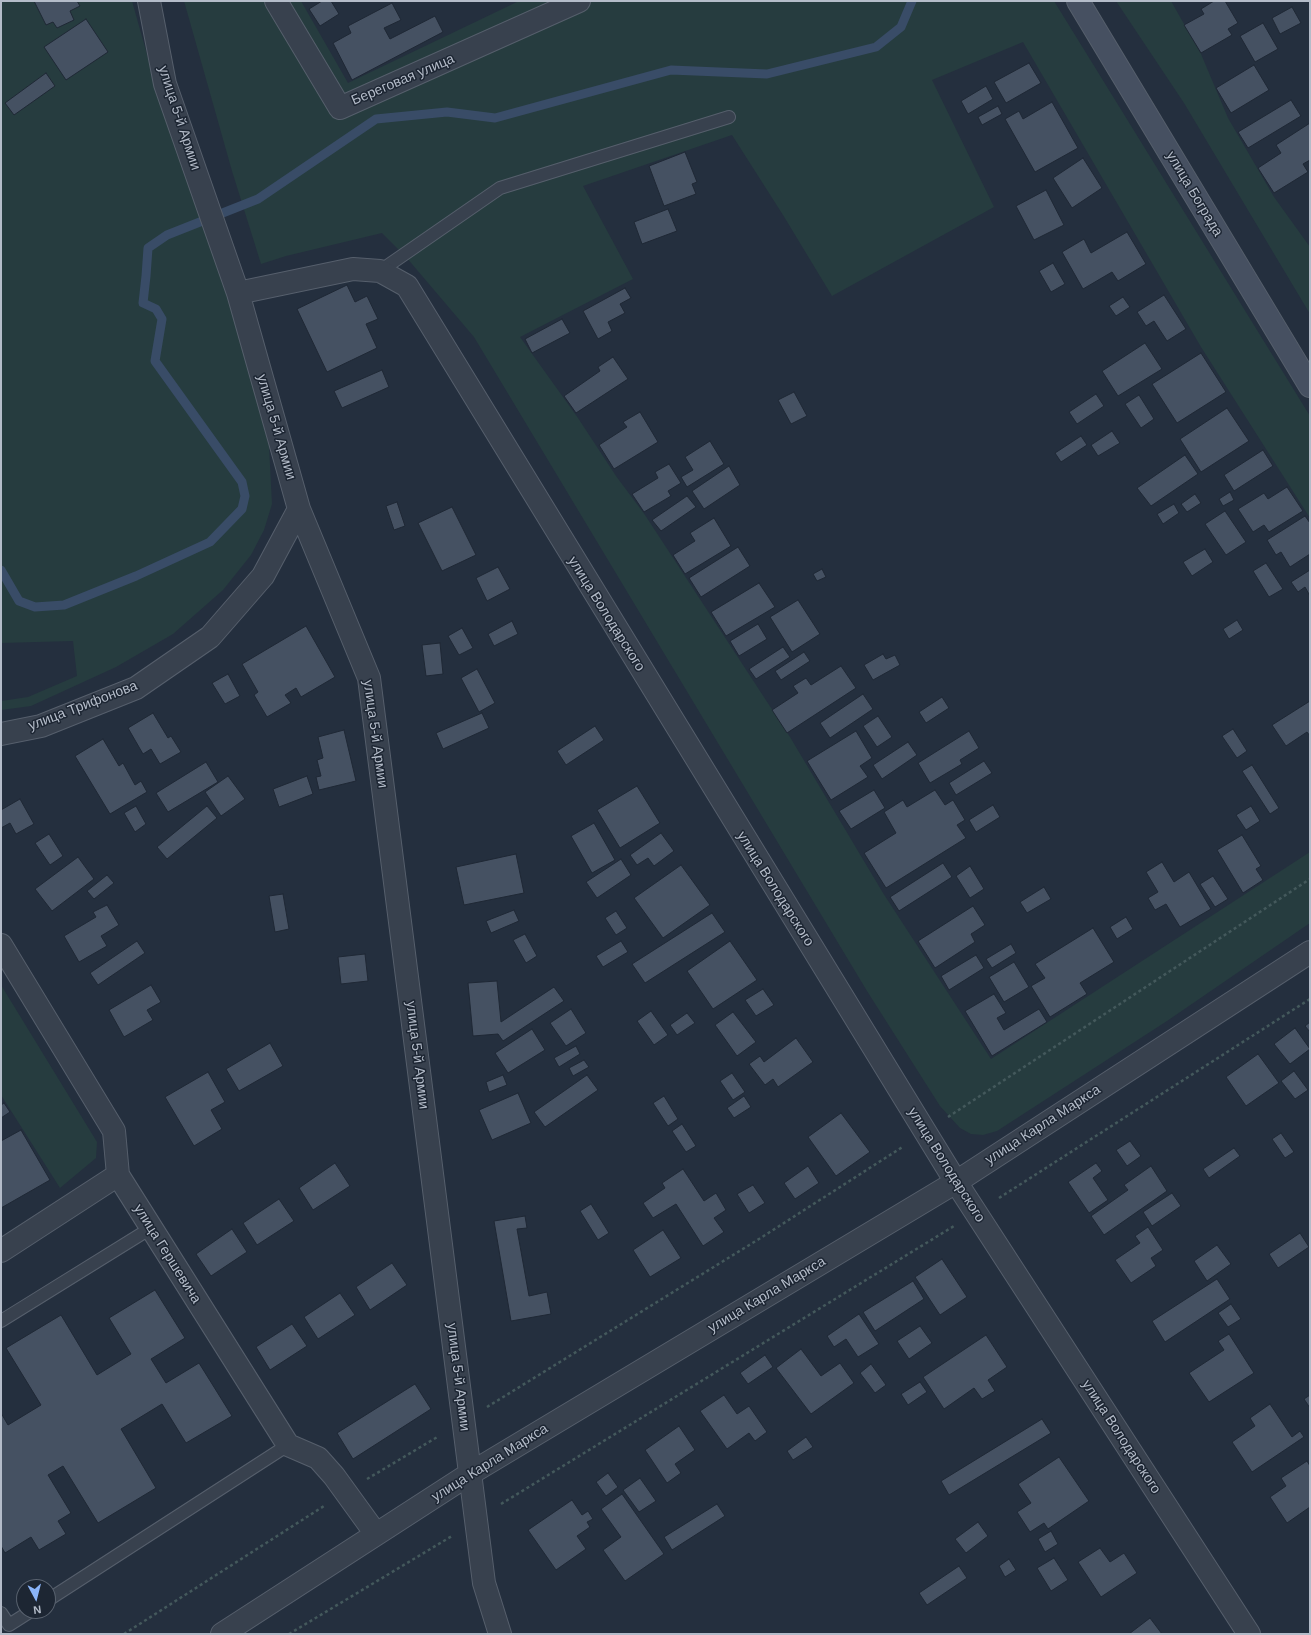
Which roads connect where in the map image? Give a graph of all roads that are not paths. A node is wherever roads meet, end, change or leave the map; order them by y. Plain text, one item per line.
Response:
1 (149, 1) edge
2 (276, 1) edge
3 (579, 1) edge
4 (1078, 1) edge
5 (729, 117) dead end
6 (380, 271) junction
7 (238, 293) junction
8 (1310, 386) edge
9 (299, 509) junction
10 (1, 734) edge
11 (1, 945) edge
12 (1310, 952) edge
13 (118, 1175) junction
14 (956, 1182) junction
15 (150, 1228) junction
16 (1, 1251) edge
17 (1, 1321) edge
18 (288, 1445) junction
19 (471, 1473) junction
20 (376, 1534) junction
21 (56, 1595) edge
22 (1, 1613) edge
23 (18, 1619) edge
24 (222, 1634) edge
25 (500, 1634) edge
26 (1249, 1634) edge

1 - 7 street, улица 5-й Армии
2 - 3 street, Береговая улица
4 - 8 street, улица Бограда
5 - 6 lane
6 - 7 street, улица Володарского
6 - 14 street, улица Володарского
7 - 9 street, улица 5-й Армии
9 - 10 street, улица Трифонова
9 - 19 street, улица 5-й Армии
11 - 13 street, улица Гершевича
12 - 14 street, улица Карла Маркса
13 - 15 street, улица Гершевича
13 - 16 street
14 - 19 street, улица Карла Маркса
14 - 26 street, улица Володарского
15 - 17 lane
15 - 18 street, улица Гершевича
18 - 20 street
18 - 21 lane
19 - 20 street, улица Карла Маркса
19 - 25 street
20 - 24 street, улица Карла Маркса
22 - 23 lane

